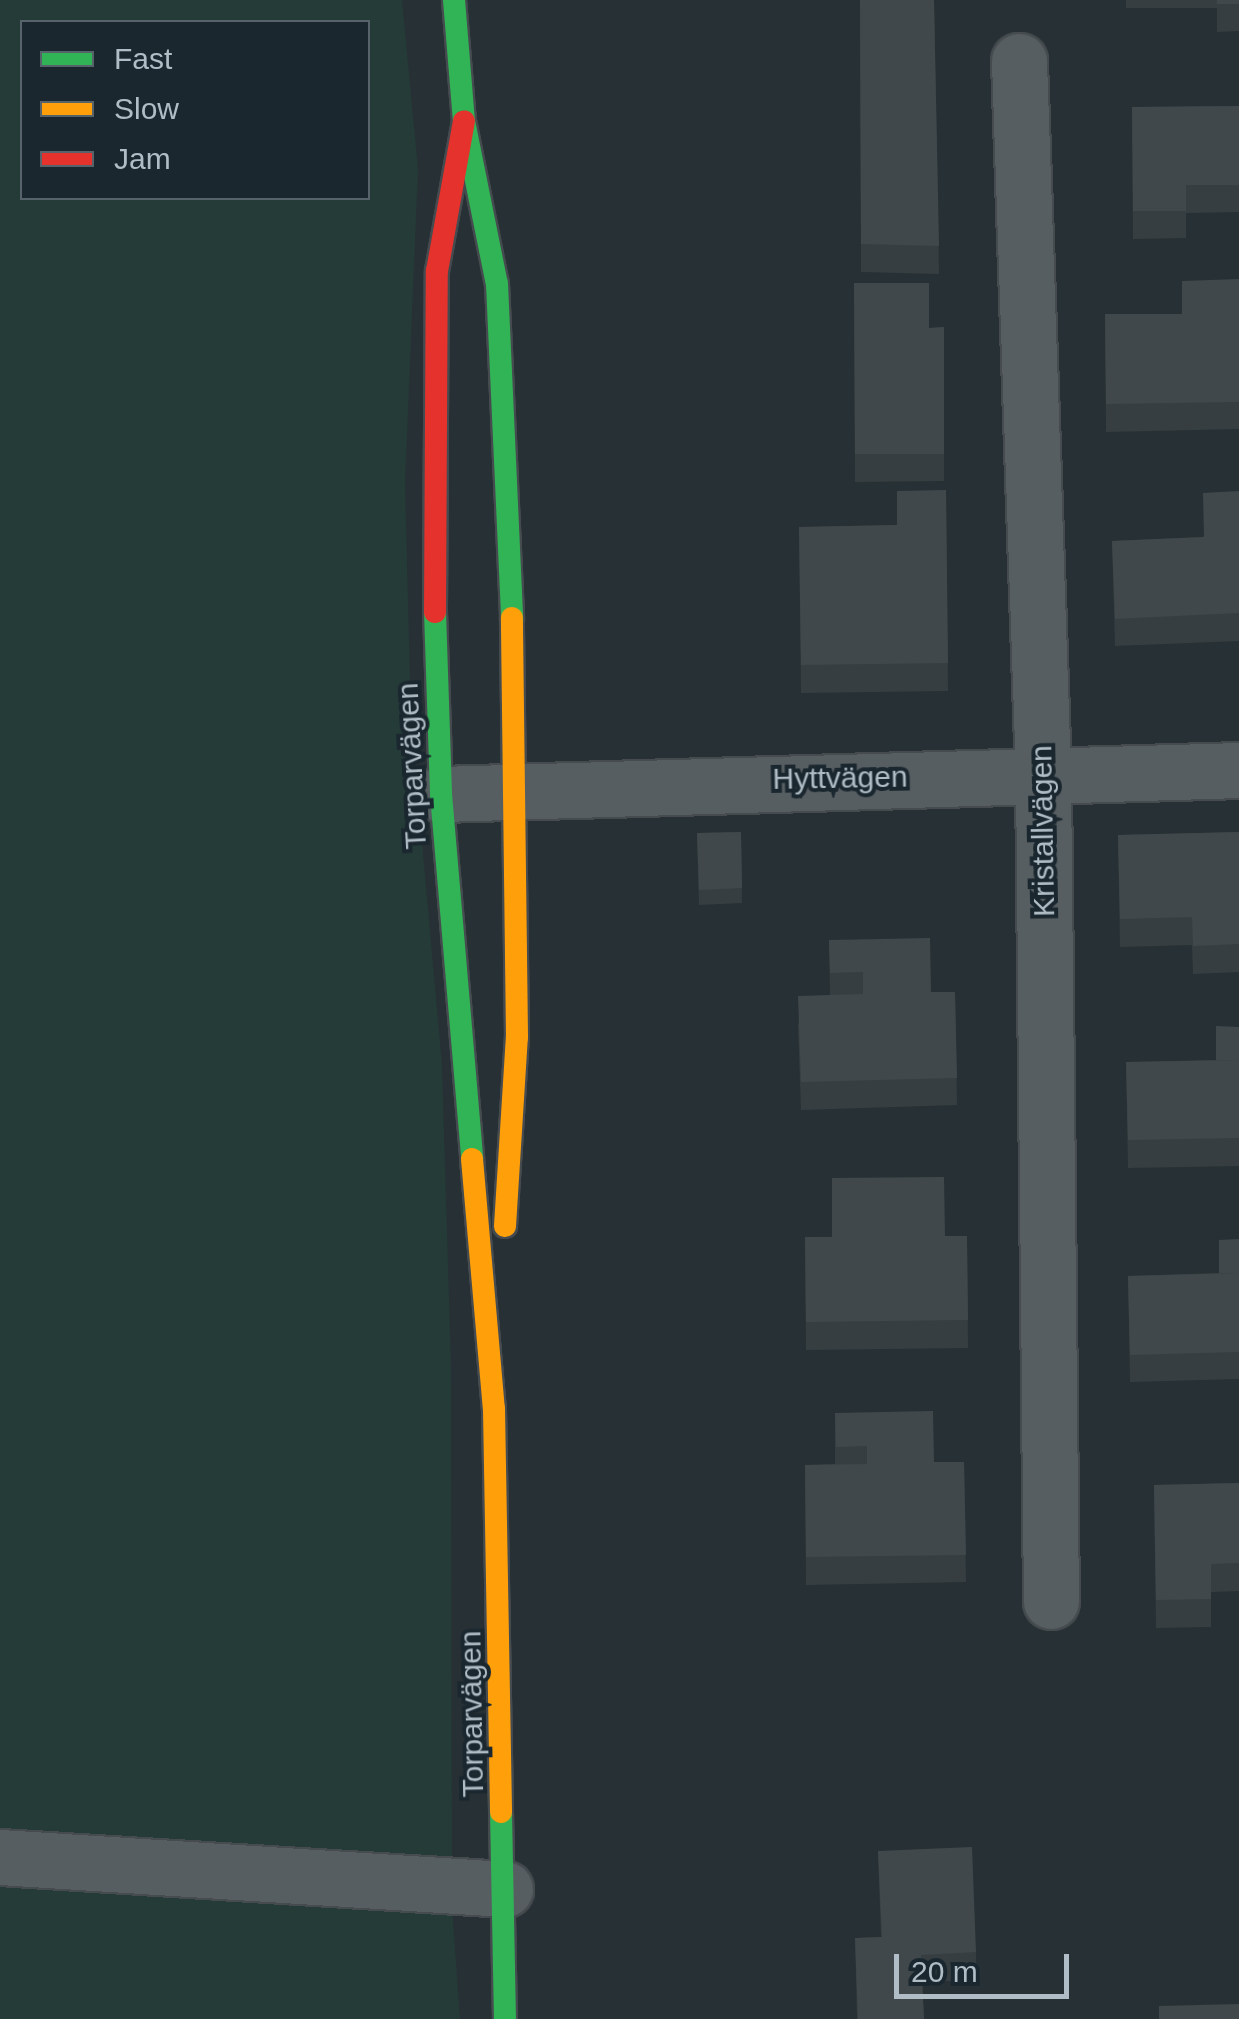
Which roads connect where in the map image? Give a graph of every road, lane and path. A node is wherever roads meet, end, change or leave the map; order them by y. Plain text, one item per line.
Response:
1 (454, 0) edge
2 (1019, 62) dead end
3 (464, 121) junction
4 (1239, 770) edge
5 (1043, 774) junction
6 (518, 789) junction
7 (441, 794) junction
8 (494, 1409) junction
9 (1050, 1601) dead end
10 (0, 1857) edge
11 (505, 1889) junction
12 (506, 2019) edge

1 - 3 street, Torparvägen
2 - 5 street, Kristallvägen
3 - 6 street, Torparvägen
3 - 7 street, Torparvägen
4 - 5 street, Hyttvägen
5 - 6 street, Hyttvägen
5 - 9 street, Kristallvägen
6 - 7 street, Hyttvägen
6 - 8 street, Torparvägen
7 - 8 street, Torparvägen
8 - 11 street, Torparvägen
10 - 11 street
11 - 12 street, Torparvägen

